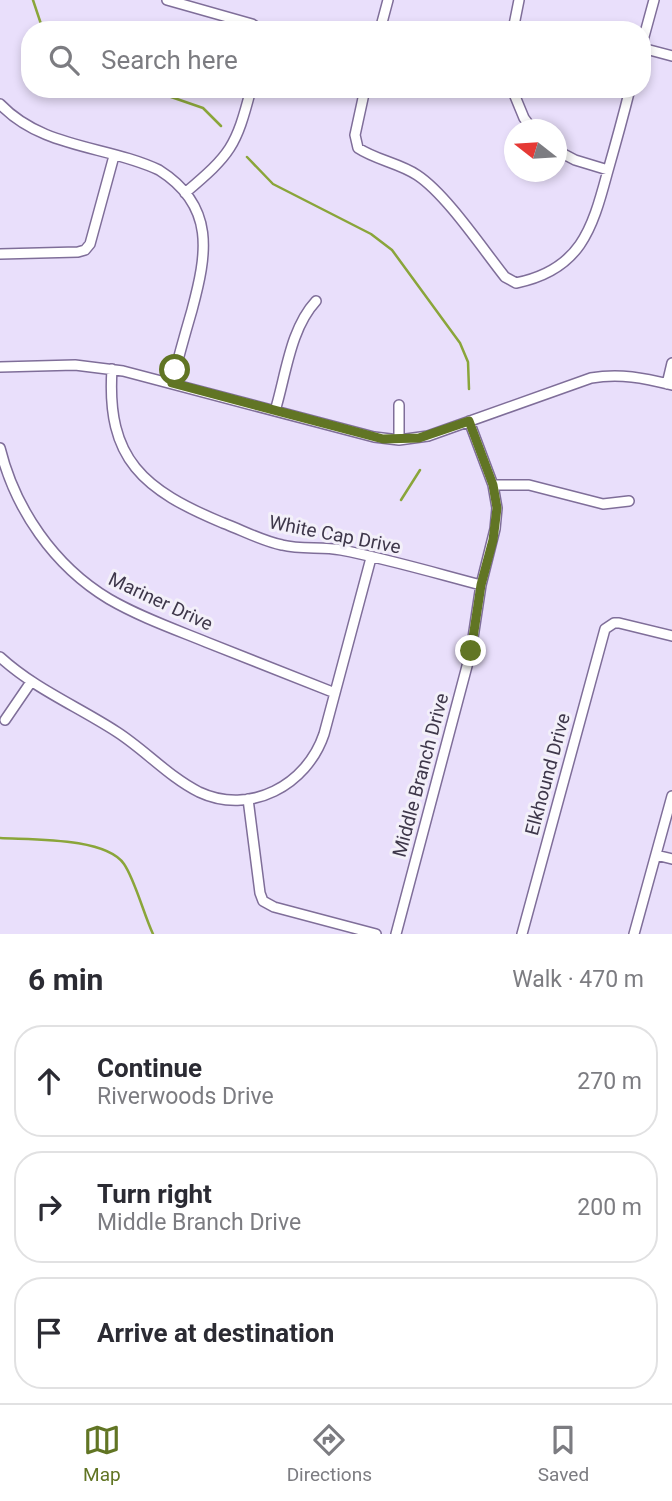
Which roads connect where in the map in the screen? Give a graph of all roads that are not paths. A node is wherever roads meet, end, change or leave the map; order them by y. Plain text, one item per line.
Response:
1 (167, 0) edge
2 (388, 0) edge
3 (519, 0) edge
4 (654, 0) edge
5 (241, 21) edge
6 (382, 21) edge
7 (515, 21) edge
8 (649, 21) edge
9 (651, 49) edge
10 (672, 56) edge
11 (248, 98) edge
12 (363, 98) edge
13 (516, 98) edge
14 (628, 98) edge
15 (0, 104) edge
16 (525, 119) edge
17 (114, 156) junction
18 (567, 156) edge
19 (608, 170) junction
20 (185, 193) junction
21 (0, 254) edge
22 (316, 301) dead end
23 (672, 363) edge
24 (0, 367) edge
25 (113, 369) junction
26 (172, 383) junction
27 (669, 385) edge
28 (399, 405) dead end
29 (275, 411) junction
30 (469, 421) junction
31 (399, 440) junction
32 (0, 447) edge
33 (3, 471) edge
34 (493, 485) junction
35 (629, 501) dead end
36 (371, 558) junction
37 (481, 585) junction
38 (672, 636) edge
39 (0, 657) edge
40 (31, 682) junction
41 (335, 693) junction
42 (5, 720) dead end
43 (672, 796) edge
44 (248, 799) junction
45 (656, 855) junction
46 (672, 859) edge
47 (376, 934) edge
48 (396, 934) edge
49 (522, 934) edge
50 (634, 934) edge

1 - 5 street
2 - 6 street
3 - 7 street
4 - 8 street
9 - 10 street
11 - 20 street
12 - 19 street
13 - 16 street
14 - 19 street
15 - 17 street
17 - 20 street
17 - 21 street
18 - 19 street
20 - 26 street
22 - 29 street
23 - 27 street
24 - 25 street
25 - 26 street
25 - 36 street, White Cap Drive
26 - 29 street
27 - 30 street
28 - 31 street
29 - 31 street
30 - 31 street
30 - 34 street, Middle Branch Drive
32 - 33 street, Mariner Drive
33 - 41 street, Mariner Drive
34 - 35 street
34 - 37 street, Middle Branch Drive
36 - 37 street, White Cap Drive
36 - 41 street
37 - 48 street, Middle Branch Drive
38 - 49 street, Elkhound Drive
39 - 40 street
40 - 42 street
40 - 44 street
41 - 44 street
43 - 45 street
44 - 47 street
45 - 46 street
45 - 50 street

